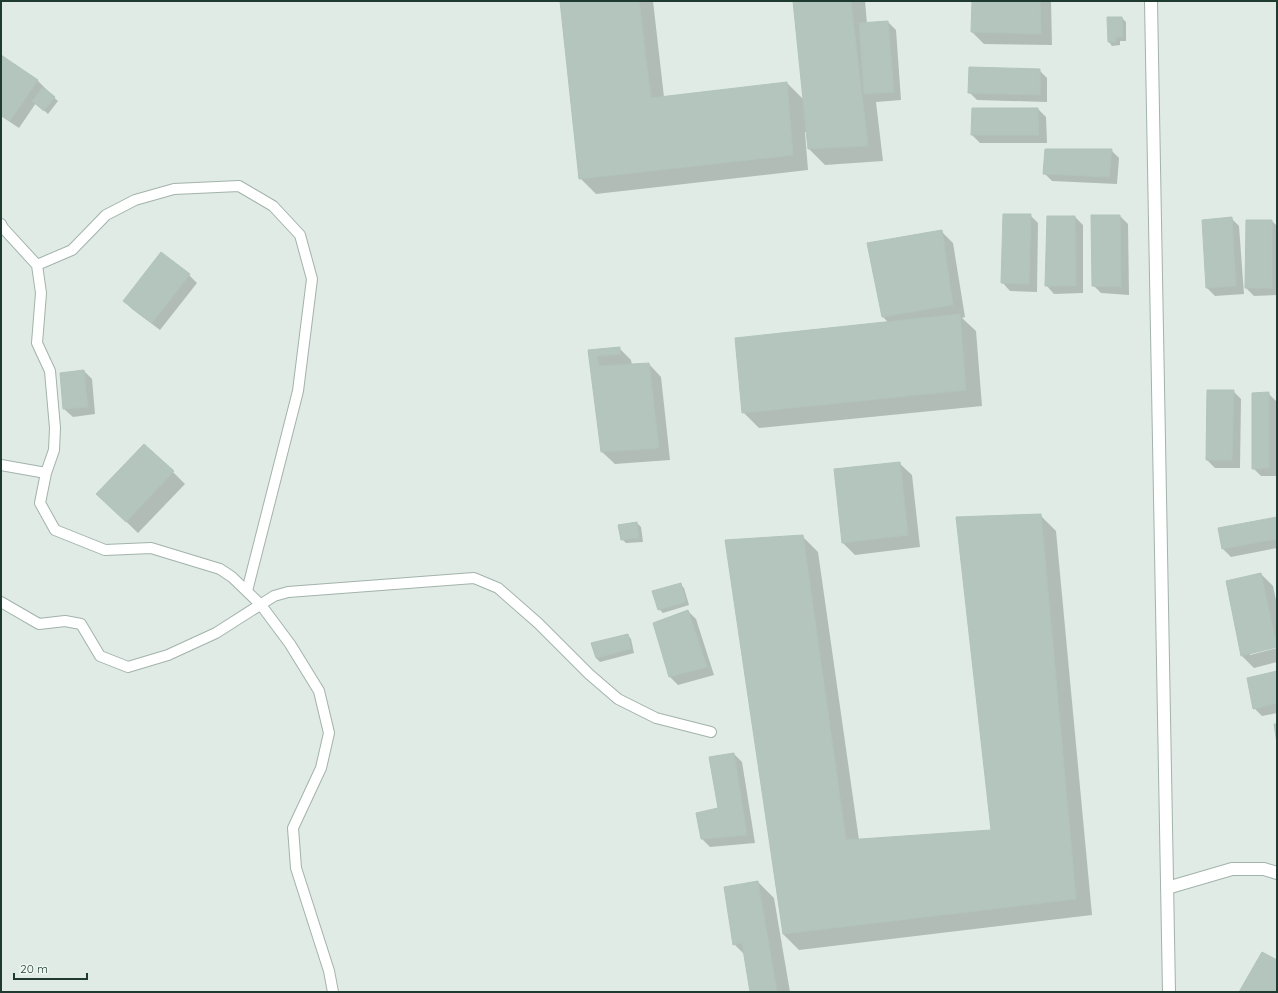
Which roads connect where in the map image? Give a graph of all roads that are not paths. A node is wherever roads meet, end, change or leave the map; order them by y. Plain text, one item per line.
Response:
1 (1151, 1) edge
2 (1, 224) edge
3 (37, 265) junction
4 (1, 465) edge
5 (46, 473) junction
6 (247, 591) junction
7 (1, 602) edge
8 (261, 605) junction
9 (711, 732) dead end
10 (1277, 873) edge
11 (1167, 888) junction
12 (333, 992) edge
13 (1169, 992) edge

1 - 11 street
2 - 3 lane
3 - 5 lane
3 - 6 lane
4 - 5 lane
5 - 6 lane
6 - 8 lane
7 - 8 lane
8 - 9 lane
8 - 12 lane
10 - 11 street
11 - 13 street

